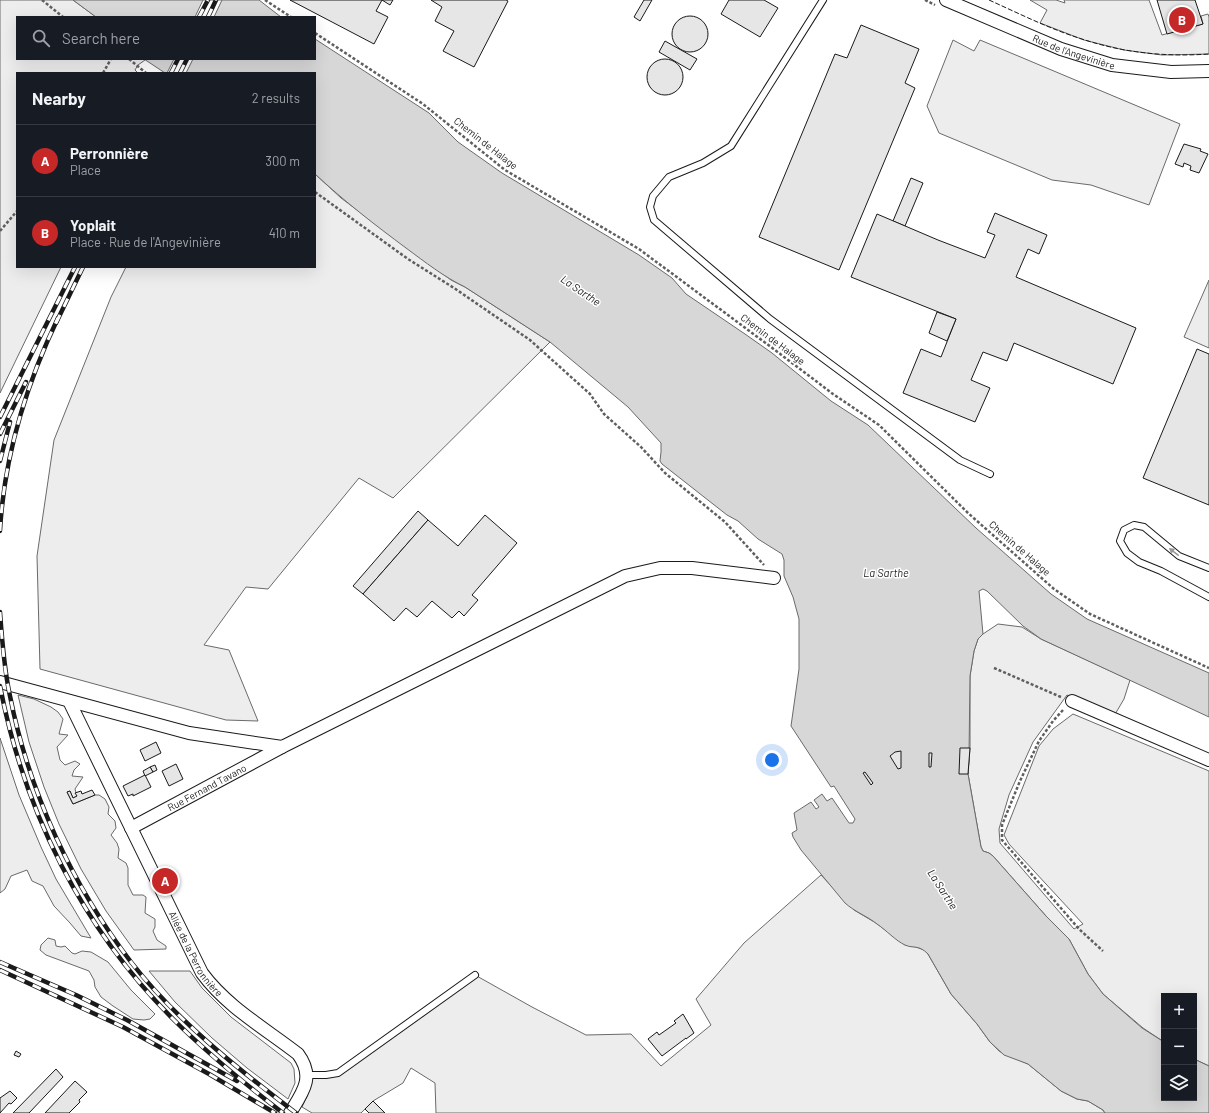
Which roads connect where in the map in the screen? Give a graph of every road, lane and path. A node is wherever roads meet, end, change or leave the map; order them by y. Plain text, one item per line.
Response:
1 (42, 0) edge
2 (265, 0) edge
3 (823, 0) edge
4 (946, 0) edge
5 (62, 16) edge
6 (289, 16) edge
7 (316, 34) edge
8 (110, 60) edge
9 (130, 60) edge
10 (1209, 71) edge
11 (104, 72) edge
12 (145, 72) edge
13 (316, 193) edge
14 (16, 212) edge
15 (0, 231) edge
16 (990, 474) dead end
17 (1209, 568) edge
18 (768, 578) joint
19 (1209, 597) edge
20 (994, 668) dead end
21 (1209, 668) edge
22 (0, 682) edge
23 (69, 701) junction
24 (1072, 702) junction
25 (282, 747) junction
26 (1209, 760) edge
27 (131, 828) junction
28 (1103, 951) dead end
29 (475, 975) dead end
30 (308, 1075) junction
31 (290, 1113) edge

1 - 5 path
2 - 6 path
3 - 16 lane
4 - 10 street, Rue de l'Angevinière
7 - 21 path, Chemin de Halage
8 - 11 path
9 - 12 path
13 - 18 path
14 - 15 path
17 -> 19 lane
18 - 25 street, Rue Fernand Tavano
20 - 24 path
22 - 23 street
23 - 25 street
23 - 27 street, Allée de la Perronnière
24 - 26 street
24 - 28 path
25 - 27 street, Rue Fernand Tavano
27 - 30 street, Allée de la Perronnière
29 - 30 lane
30 - 31 street

